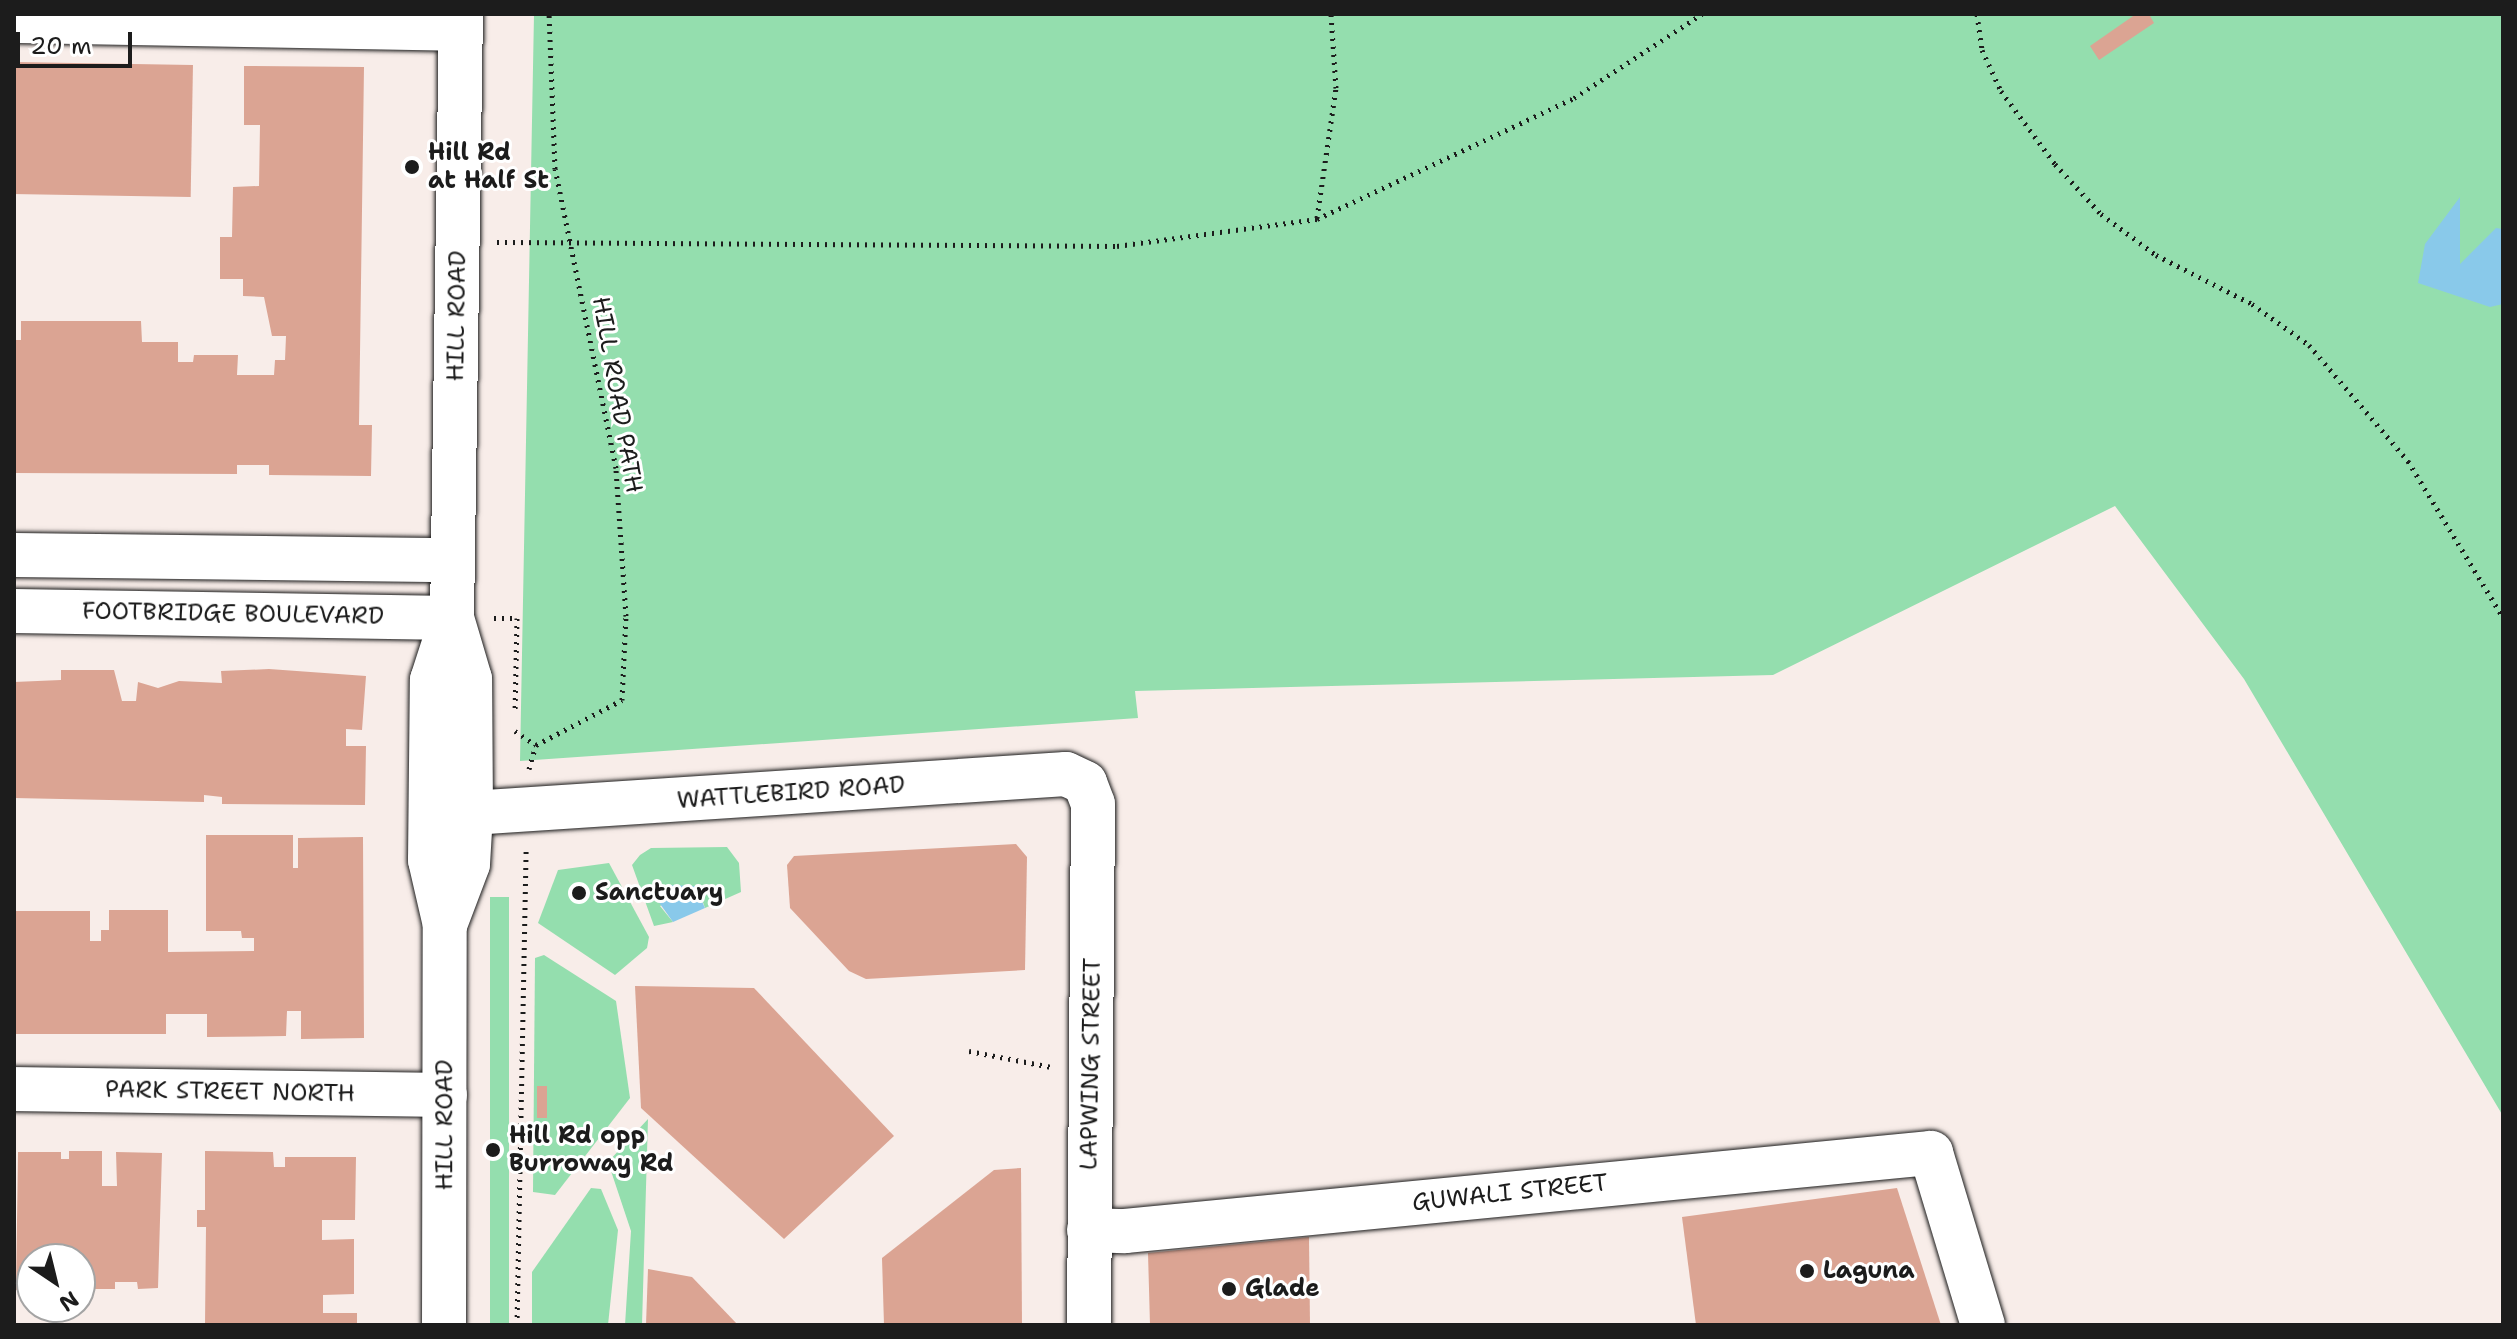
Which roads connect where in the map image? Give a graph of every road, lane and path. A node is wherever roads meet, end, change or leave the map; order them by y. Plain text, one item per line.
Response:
1 (549, 14) edge
2 (1331, 14) edge
3 (1702, 14) edge
4 (1977, 14) edge
5 (14, 21) edge
6 (461, 22) edge
7 (1317, 219) junction
8 (510, 243) dead end
9 (572, 243) junction
10 (14, 555) edge
11 (452, 560) junction
12 (14, 611) edge
13 (2503, 617) edge
14 (452, 618) junction
15 (517, 618) dead end
16 (536, 745) junction
17 (527, 779) dead end
18 (1093, 804) joint
19 (471, 813) junction
20 (525, 850) dead end
21 (445, 925) junction
22 (969, 1051) dead end
23 (1052, 1067) dead end
24 (14, 1089) edge
25 (445, 1095) junction
26 (1089, 1230) junction
27 (444, 1325) edge
28 (517, 1325) edge
29 (1089, 1325) edge
30 (1983, 1325) edge

1 - 9 path, HILL ROAD PATH
2 - 7 path
3 - 7 path
4 - 13 path
5 - 6 street
6 - 11 street, HILL ROAD
7 - 9 path
8 - 9 path
9 - 16 path, HILL ROAD PATH
10 - 11 street
11 - 14 street, HILL ROAD
12 - 14 street, FOOTBRIDGE BOULEVARD
14 - 19 street, HILL ROAD
14 - 21 street, HILL ROAD
15 - 16 path
16 - 17 path
18 - 19 street, WATTLEBIRD ROAD
18 - 26 street, LAPWING STREET
19 - 21 street, HILL ROAD
20 - 28 path
21 - 25 street, HILL ROAD
22 - 23 path
24 - 25 street, PARK STREET NORTH
25 - 27 street, HILL ROAD
26 - 29 street, LAPWING STREET
26 - 30 street, GUWALI STREET

